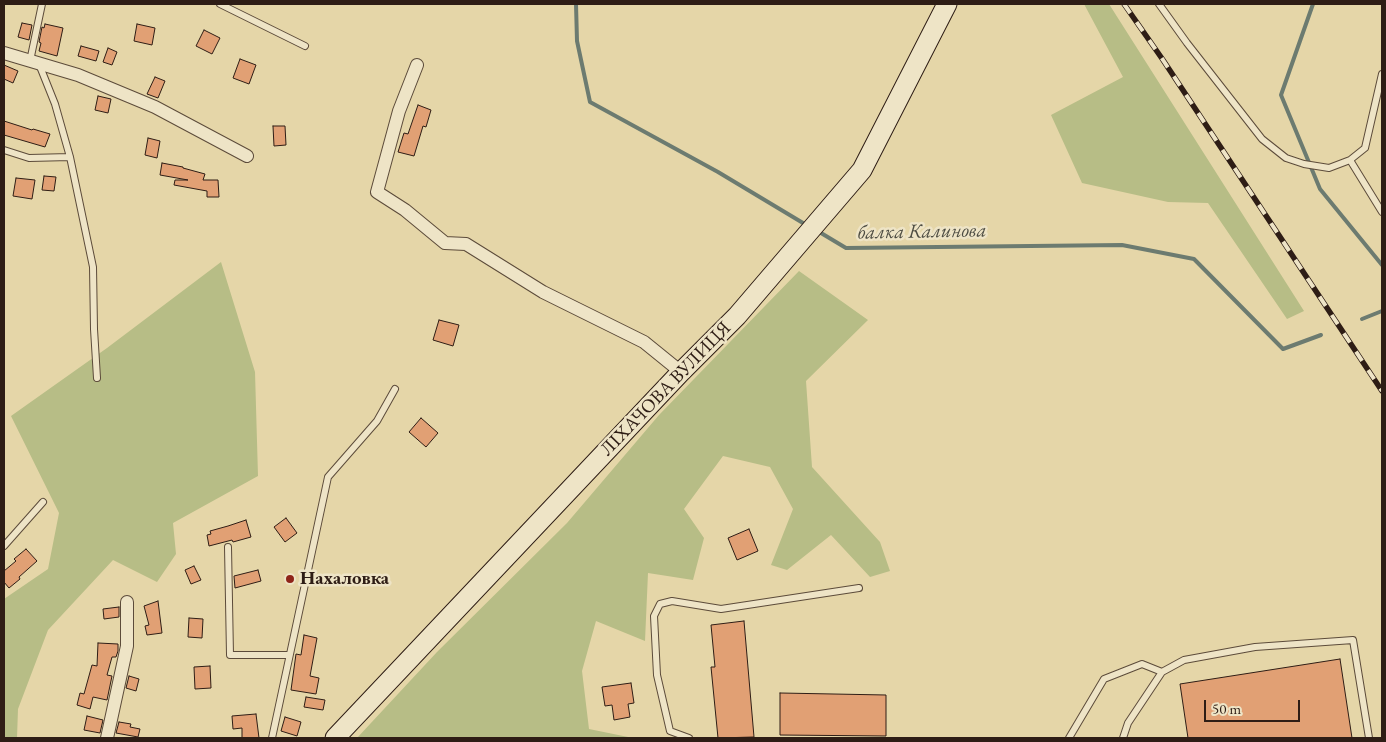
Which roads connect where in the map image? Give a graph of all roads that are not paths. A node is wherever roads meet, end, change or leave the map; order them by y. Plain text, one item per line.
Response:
1 (42, 4) edge
2 (220, 4) edge
3 (947, 4) edge
4 (1159, 4) edge
5 (305, 46) dead end
6 (4, 53) edge
7 (34, 63) junction
8 (417, 65) dead end
9 (1382, 74) edge
10 (4, 150) edge
11 (246, 156) dead end
12 (70, 157) junction
13 (1350, 160) junction
14 (1382, 212) edge
15 (681, 372) junction
16 (97, 378) dead end
17 (395, 389) dead end
18 (43, 502) dead end
19 (4, 546) edge
20 (228, 547) dead end
21 (859, 588) dead end
22 (127, 602) dead end
23 (289, 655) junction
24 (1162, 672) junction
25 (107, 738) edge
26 (272, 738) edge
27 (335, 738) edge
28 (689, 738) edge
29 (1069, 738) edge
30 (1123, 738) edge
31 (1369, 738) edge

1 - 7 lane
2 - 5 lane
3 - 15 street, ЛІХАЧОВА ВУЛИЦЯ
4 - 13 lane
6 - 7 street
7 - 11 street
7 - 12 lane
8 - 15 street
9 - 13 lane
10 - 12 lane
12 - 16 lane
13 - 14 lane
15 - 27 street, ЛІХАЧОВА ВУЛИЦЯ
17 - 23 lane
18 - 19 lane
20 - 23 lane
21 - 28 lane
22 - 25 street
23 - 26 lane
24 - 29 lane
24 - 30 lane
24 - 31 lane

